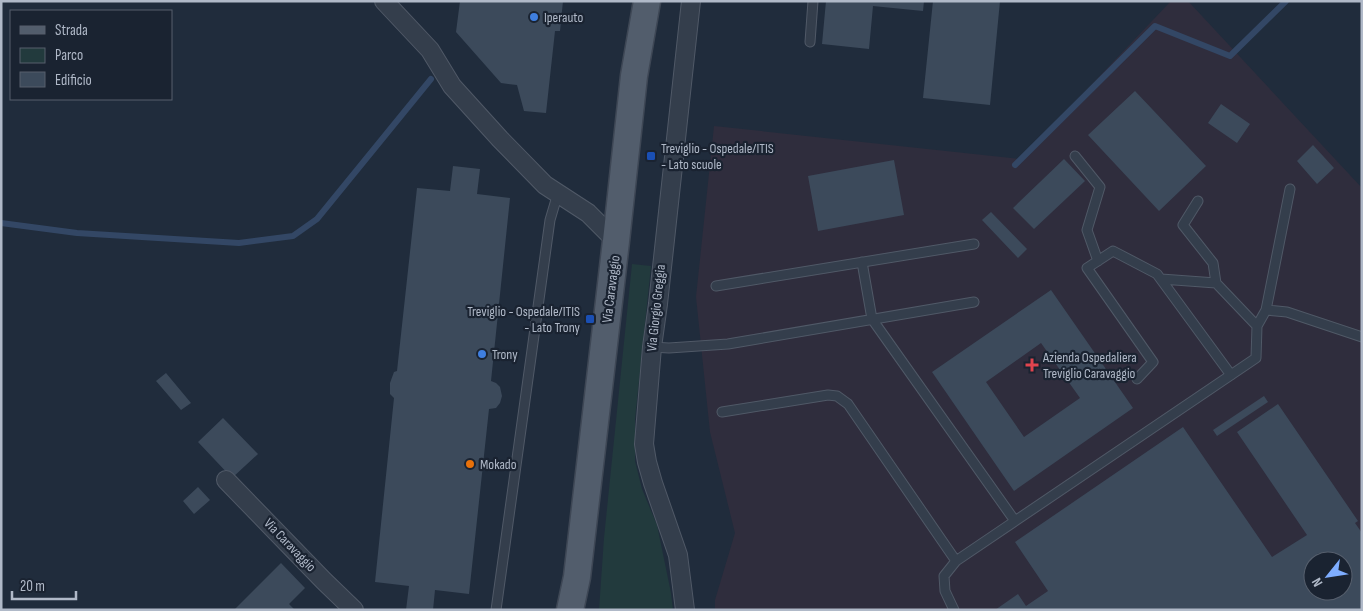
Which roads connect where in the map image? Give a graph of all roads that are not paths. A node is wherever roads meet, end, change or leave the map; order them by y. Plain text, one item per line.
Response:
1 (384, 1) edge
2 (647, 1) edge
3 (692, 1) edge
4 (813, 1) edge
5 (810, 42) dead end
6 (1075, 156) dead end
7 (1290, 189) dead end
8 (558, 193) junction
9 (1198, 202) dead end
10 (620, 206) junction
11 (588, 212) junction
12 (616, 241) junction
13 (974, 244) dead end
14 (1098, 261) junction
15 (862, 262) junction
16 (1161, 279) junction
17 (1216, 283) junction
18 (716, 286) dead end
19 (974, 302) dead end
20 (1266, 310) junction
21 (872, 319) junction
22 (1257, 326) junction
23 (1362, 338) edge
24 (652, 346) junction
25 (1231, 375) junction
26 (1137, 379) dead end
27 (722, 412) dead end
28 (226, 480) dead end
29 (1015, 521) junction
30 (956, 561) junction
31 (577, 577) junction
32 (354, 610) edge
33 (496, 610) edge
34 (570, 610) edge
35 (577, 610) edge
36 (685, 610) edge
37 (954, 610) edge

1 - 8 street
2 - 10 main road, Via Caravaggio
3 - 24 street, Via Giorgio Greggia
4 - 5 lane
6 - 14 lane
7 - 20 lane
8 - 11 street
8 - 33 lane
9 - 17 lane
10 - 11 street
10 - 12 main road, Via Caravaggio
11 - 12 street
12 - 31 main road, Via Caravaggio
13 - 15 lane
14 - 16 lane
14 - 26 lane
15 - 18 lane
15 - 21 lane
16 - 17 lane
16 - 25 lane
17 - 22 lane
19 - 21 lane
20 - 22 lane
20 - 23 lane
21 - 24 lane
21 - 29 lane
22 - 25 lane
24 - 36 street, Via Giorgio Greggia
25 - 29 lane
27 - 30 lane
28 - 32 street, Via Caravaggio
29 - 30 lane
30 - 37 lane
31 - 34 main road, Via Caravaggio
31 - 35 main road, Via Caravaggio

